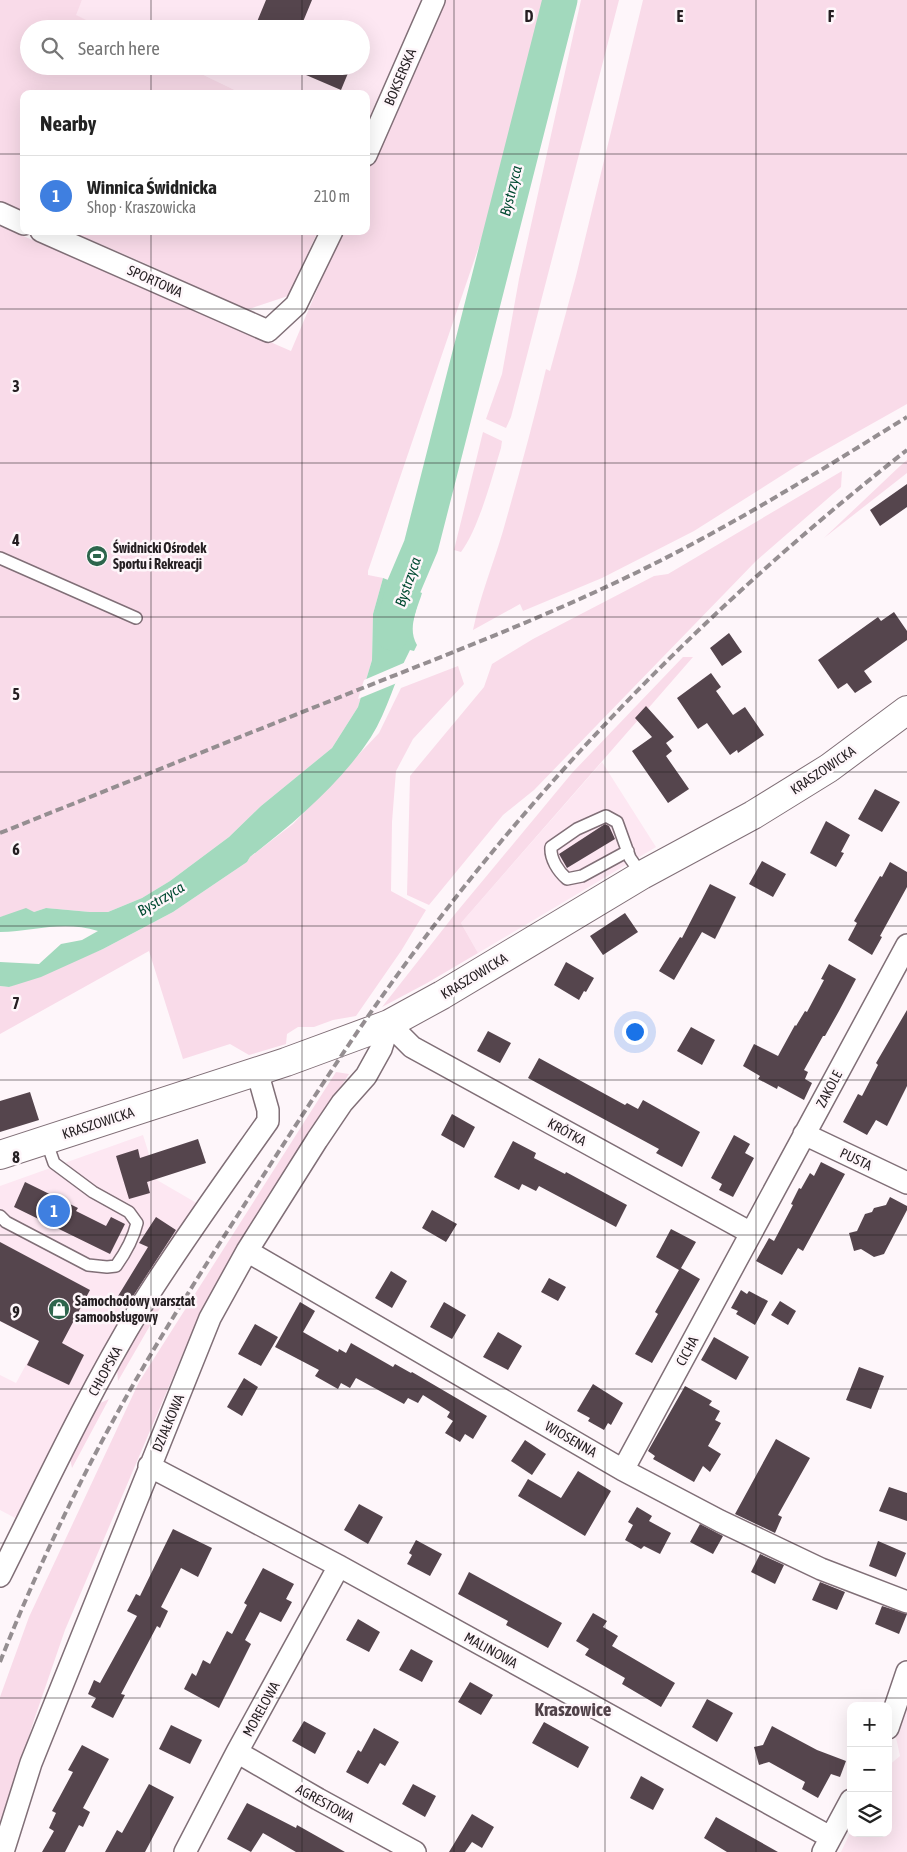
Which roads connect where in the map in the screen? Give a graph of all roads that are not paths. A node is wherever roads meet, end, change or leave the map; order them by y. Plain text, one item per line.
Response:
1 (434, 0) edge
2 (370, 146) edge
3 (0, 213) edge
4 (20, 222) edge
5 (50, 235) edge
6 (330, 235) edge
7 (0, 558) edge
8 (136, 618) dead end
9 (907, 710) edge
10 (628, 851) junction
11 (642, 875) junction
12 (907, 945) edge
13 (389, 1024) junction
14 (257, 1071) junction
15 (804, 1134) junction
16 (46, 1140) junction
17 (0, 1154) edge
18 (907, 1183) edge
19 (0, 1216) edge
20 (751, 1232) junction
21 (248, 1251) junction
22 (149, 1466) junction
23 (623, 1470) junction
24 (339, 1566) junction
25 (0, 1576) edge
26 (907, 1602) edge
27 (907, 1672) edge
28 (892, 1716) edge
29 (237, 1752) junction
30 (847, 1807) edge
31 (826, 1845) edge
32 (3, 1852) edge
33 (185, 1852) edge
34 (415, 1852) edge

1 - 2 street, BOKSERSKA
3 - 4 street
5 - 6 street, SPORTOWA
7 - 8 lane
9 - 11 street, KRASZOWICKA
10 - 10 lane
10 - 11 lane
11 - 13 street, KRASZOWICKA
12 - 15 street, ZAKOLE
13 - 14 street, KRASZOWICKA
13 - 20 street, KRÓTKA
13 - 21 street, DZIAŁKOWA
14 - 16 street, KRASZOWICKA
14 - 25 street, CHŁOPSKA
15 - 18 street, PUSTA
15 - 20 street, ZAKOLE
16 - 17 street, KRASZOWICKA
16 - 19 lane
20 - 23 street, CICHA
21 - 22 street, DZIAŁKOWA
21 - 23 street, WIOSENNA
22 - 24 street, MALINOWA
22 - 32 street, DZIAŁKOWA
23 - 26 street, WIOSENNA
24 - 29 street, MORELOWA
24 - 31 street, MALINOWA
27 - 28 street
29 - 33 street, MORELOWA
29 - 34 street, AGRESTOWA
30 - 31 street

